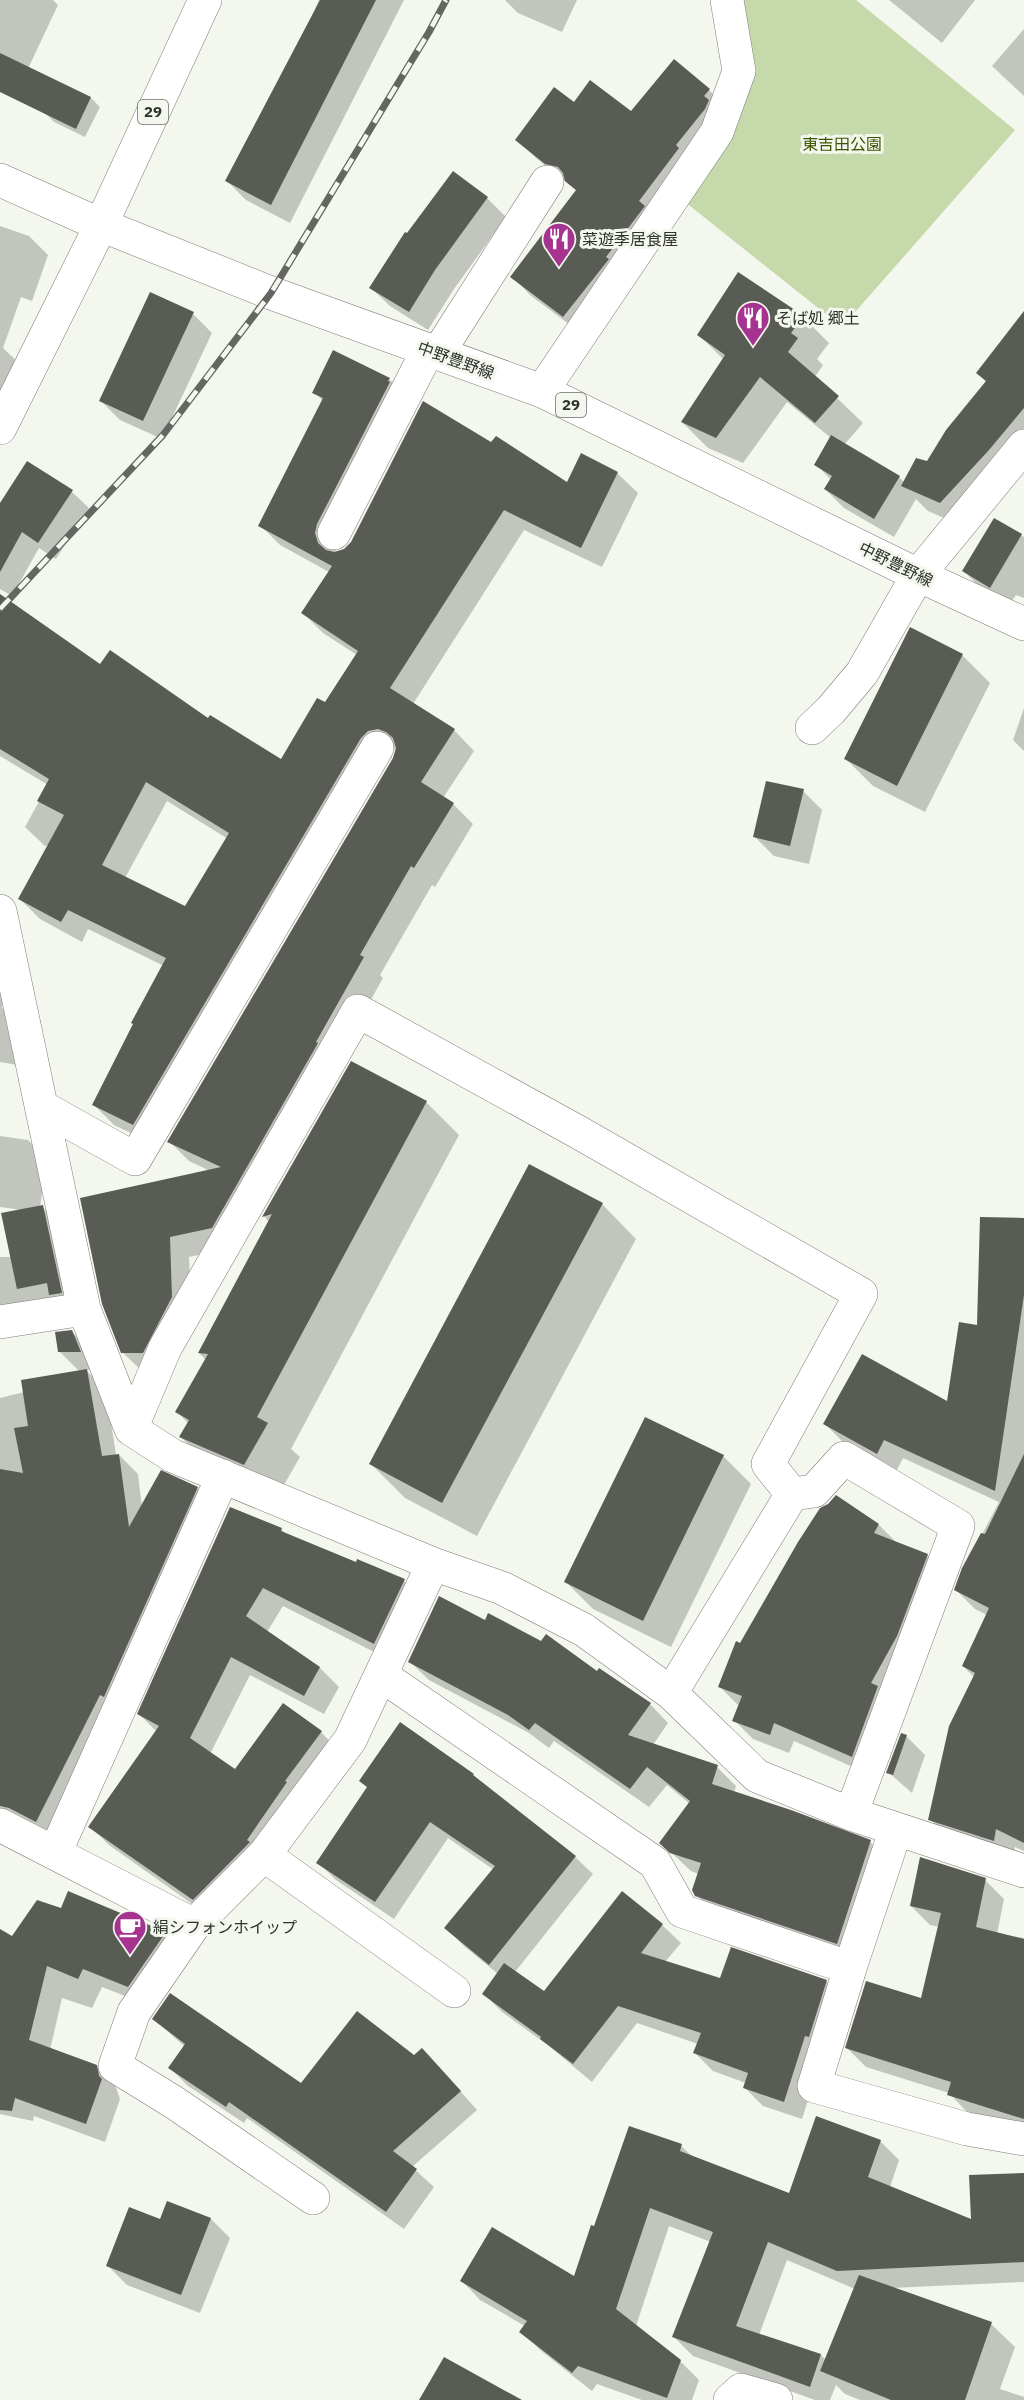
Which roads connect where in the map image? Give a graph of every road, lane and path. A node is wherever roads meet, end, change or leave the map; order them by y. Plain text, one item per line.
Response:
1 (205, 0) edge
2 (727, 0) edge
3 (0, 180) edge
4 (547, 182) dead end
5 (101, 225) junction
6 (433, 352) junction
7 (542, 391) junction
8 (0, 428) edge
9 (1024, 446) edge
10 (334, 533) dead end
11 (918, 575) junction
12 (1024, 624) edge
13 (812, 728) dead end
14 (377, 748) dead end
15 (0, 911) edge
16 (42, 1107) junction
17 (84, 1309) junction
18 (0, 1322) edge
19 (131, 1429) junction
20 (223, 1476) junction
21 (792, 1494) junction
22 (433, 1564) junction
23 (381, 1675) junction
24 (671, 1693) junction
25 (851, 1814) junction
26 (0, 1825) edge
27 (896, 1829) junction
28 (55, 1853) junction
29 (264, 1855) junction
30 (1024, 1871) edge
31 (194, 1925) junction
32 (850, 1968) junction
33 (454, 1991) dead end
34 (1024, 2139) edge
35 (313, 2198) dead end
36 (730, 2400) edge
37 (776, 2400) edge

1 - 5 street, 29
2 - 7 street
3 - 5 street, 中野豊野線
4 - 6 street
5 - 6 street, 中野豊野線 / 29
5 - 8 street
6 - 7 street, 中野豊野線 / 29
6 - 10 street
7 - 11 street, 中野豊野線 / 29
9 - 11 street
11 - 12 street, 中野豊野線 / 29
11 - 13 street
14 - 16 street
15 - 16 street
16 - 17 street
17 - 18 street
17 - 19 street
19 - 20 street
19 - 21 street
20 - 22 street
20 - 28 street
21 - 24 street
21 - 25 street
22 - 23 street
22 - 24 street
23 - 29 street
23 - 32 street
24 - 25 street
25 - 27 street
26 - 28 street
27 - 30 street
27 - 32 street
28 - 31 street
29 - 31 street
29 - 33 street
31 - 35 street
32 - 34 street
36 - 37 street

